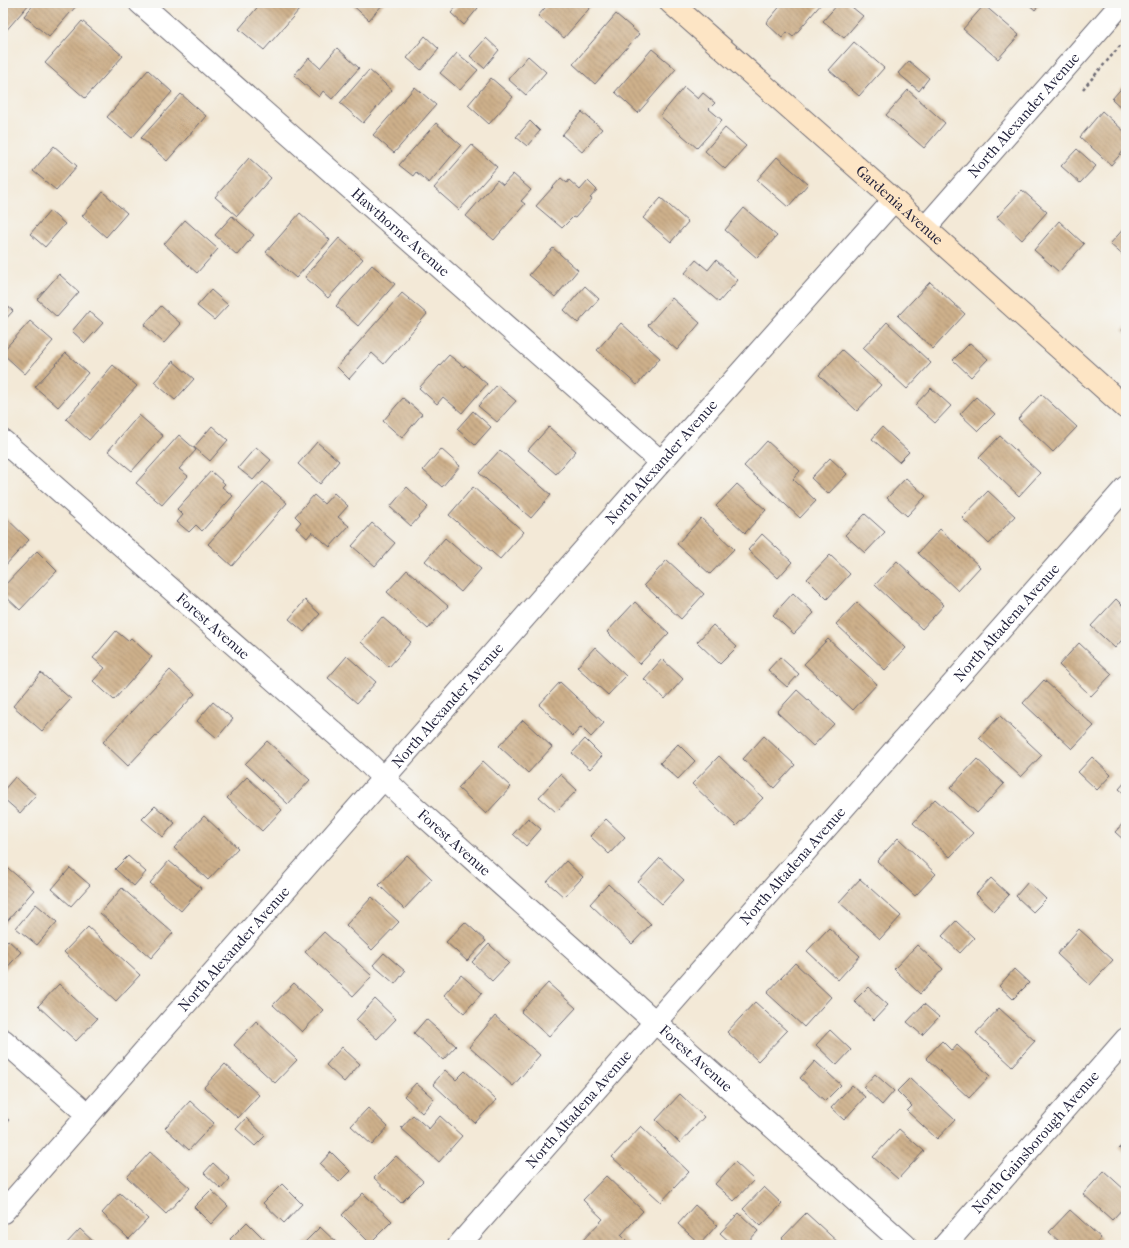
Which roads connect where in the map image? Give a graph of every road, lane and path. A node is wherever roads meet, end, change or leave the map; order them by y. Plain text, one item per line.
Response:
1 (140, 3) edge
2 (671, 3) edge
3 (1122, 3) edge
4 (894, 200) junction
5 (925, 228) junction
6 (1126, 408) edge
7 (3, 441) edge
8 (661, 462) junction
9 (1126, 487) edge
10 (384, 778) junction
11 (655, 1022) junction
12 (1126, 1039) edge
13 (3, 1040) edge
14 (88, 1115) junction
15 (3, 1212) edge
16 (459, 1245) edge
17 (905, 1245) edge
18 (945, 1245) edge

1 - 8 street, Hawthorne Avenue
2 - 4 street, Gardenia Avenue
3 - 5 street, North Alexander Avenue
4 - 5 street, Gardenia Avenue
4 - 8 street, North Alexander Avenue
5 - 6 street, Gardenia Avenue
7 - 10 street, Forest Avenue
8 - 10 street, North Alexander Avenue
9 - 11 street, North Altadena Avenue
10 - 11 street, Forest Avenue
10 - 14 street, North Alexander Avenue
11 - 16 street, North Altadena Avenue
11 - 17 street, Forest Avenue
12 - 18 street, North Gainsborough Avenue
13 - 14 street
14 - 15 street, North Alexander Avenue

